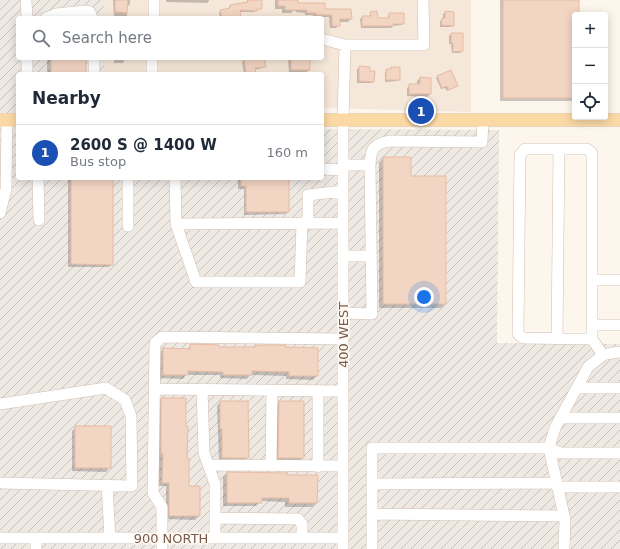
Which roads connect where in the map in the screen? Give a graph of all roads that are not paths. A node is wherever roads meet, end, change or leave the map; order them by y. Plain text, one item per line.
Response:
1 (26, 0) edge
2 (154, 0) edge
3 (422, 0) edge
4 (27, 16) edge
5 (51, 16) edge
6 (91, 16) edge
7 (154, 16) edge
8 (324, 40) edge
9 (345, 45) junction
10 (27, 60) edge
11 (94, 60) edge
12 (152, 60) edge
13 (27, 72) edge
14 (94, 72) edge
15 (152, 72) edge
16 (8, 120) edge
17 (324, 120) edge
18 (343, 120) junction
19 (483, 120) junction
20 (620, 120) edge
21 (3, 148) edge
22 (558, 149) junction
23 (370, 165) junction
24 (343, 167) junction
25 (324, 169) edge
26 (38, 180) edge
27 (128, 180) edge
28 (174, 180) edge
29 (343, 191) junction
30 (0, 213) edge
31 (39, 220) dead end
32 (305, 223) junction
33 (343, 223) junction
34 (176, 224) junction
35 (128, 226) dead end
36 (343, 256) junction
37 (371, 256) junction
38 (592, 280) junction
39 (620, 280) edge
40 (343, 313) junction
41 (592, 325) junction
42 (620, 325) edge
43 (557, 338) junction
44 (343, 339) junction
45 (592, 339) junction
46 (620, 352) edge
47 (603, 355) junction
48 (576, 388) junction
49 (620, 388) edge
50 (154, 389) junction
51 (202, 389) junction
52 (272, 390) junction
53 (318, 391) junction
54 (343, 391) junction
55 (0, 404) edge
56 (560, 418) junction
57 (620, 418) edge
58 (548, 448) junction
59 (620, 453) edge
60 (208, 465) junction
61 (271, 466) junction
62 (343, 466) junction
63 (318, 467) junction
64 (0, 484) edge
65 (372, 484) junction
66 (107, 485) junction
67 (556, 485) junction
68 (620, 487) edge
69 (372, 514) junction
70 (564, 516) junction
71 (215, 518) junction
72 (0, 538) edge
73 (16, 538) junction
74 (36, 538) junction
75 (110, 538) junction
76 (302, 538) junction
77 (222, 542) edge
78 (130, 543) edge
79 (162, 543) edge
80 (343, 544) edge
81 (17, 549) edge
82 (36, 549) edge
83 (372, 549) edge
84 (564, 549) edge

1 - 4 street
2 - 7 street
3 - 9 street
5 - 6 street
8 - 9 street
9 - 18 street, 400 WEST
10 - 13 street
11 - 14 street
12 - 15 street
16 - 21 street
17 - 18 main road
18 - 19 main road
18 - 24 street, 400 WEST
19 - 20 main road
19 - 23 street
21 - 30 street
22 - 38 street
22 - 43 street
22 - 43 street
23 - 24 street
23 - 37 street
24 - 25 street
24 - 29 street, 400 WEST
26 - 31 street
27 - 35 street
28 - 34 street
29 - 32 street
29 - 33 street, 400 WEST
32 - 33 street
32 - 34 street
32 - 34 street
33 - 36 street, 400 WEST
36 - 37 street
36 - 40 street, 400 WEST
37 - 40 street
38 - 39 street
38 - 41 street
40 - 44 street, 400 WEST
41 - 42 street
41 - 45 street
43 - 45 street
44 - 50 street
44 - 54 street, 400 WEST
45 - 47 street
46 - 47 street
47 - 48 street
48 - 49 street
48 - 56 street
50 - 51 street
50 - 79 street
51 - 52 street
51 - 60 street
52 - 53 street
52 - 61 street
53 - 54 street
53 - 63 street
54 - 62 street, 400 WEST
55 - 66 street
56 - 57 street
56 - 58 street
58 - 59 street
58 - 65 street
58 - 67 street
60 - 61 street
60 - 71 street
61 - 63 street
62 - 63 street
62 - 80 street, 400 WEST
64 - 66 street
65 - 67 street
65 - 69 street
66 - 75 street
67 - 68 street
67 - 70 street
69 - 70 street
69 - 83 street
70 - 84 street
71 - 76 street
71 - 77 street
72 - 73 street, 900 NORTH
73 - 74 street, 900 NORTH
73 - 81 street
74 - 75 street, 900 NORTH
74 - 82 street
75 - 78 street, 900 NORTH
76 - 77 street, 900 NORTH
76 - 80 street, 900 NORTH
77 - 79 street, 900 NORTH
78 - 79 street, 900 NORTH

